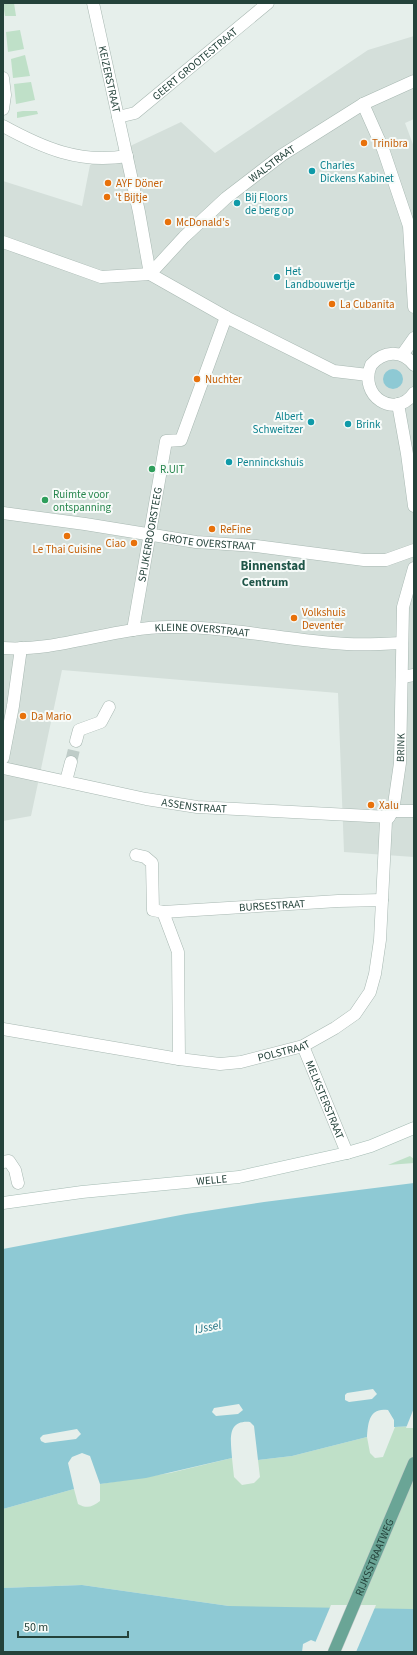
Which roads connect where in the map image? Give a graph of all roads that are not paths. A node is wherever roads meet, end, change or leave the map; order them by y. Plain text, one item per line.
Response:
1 (92, 3) edge
2 (268, 3) edge
3 (3, 78) edge
4 (414, 81) edge
5 (363, 104) junction
6 (3, 109) edge
7 (118, 117) junction
8 (3, 126) edge
9 (127, 156) junction
10 (412, 224) edge
11 (3, 242) edge
12 (150, 274) junction
13 (414, 307) edge
14 (226, 317) junction
15 (414, 338) edge
16 (402, 355) junction
17 (414, 364) edge
18 (368, 375) junction
19 (414, 393) edge
20 (398, 404) junction
21 (409, 434) edge
22 (414, 506) edge
23 (3, 514) edge
24 (149, 535) junction
25 (414, 550) edge
26 (414, 568) edge
27 (133, 630) junction
28 (402, 643) junction
29 (3, 648) edge
30 (21, 648) junction
31 (414, 675) edge
32 (402, 677) junction
33 (109, 707) dead end
34 (76, 741) tunnel mouth
35 (3, 758) edge
36 (71, 762) tunnel mouth
37 (3, 768) edge
38 (66, 781) junction
39 (414, 811) edge
40 (391, 814) junction
41 (136, 855) dead end
42 (382, 900) junction
43 (163, 912) junction
44 (3, 1029) edge
45 (303, 1046) junction
46 (179, 1059) junction
47 (414, 1128) edge
48 (347, 1153) junction
49 (3, 1162) edge
50 (18, 1183) dead end
51 (3, 1202) edge
52 (414, 1463) edge
53 (334, 1652) edge

1 - 7 street, KEIZERSTRAAT
2 - 7 street, GEERT GROOTESTRAAT
3 - 6 street
4 - 5 street, WALSTRAAT
5 - 10 street
5 - 12 street, WALSTRAAT
7 - 9 street, KEIZERSTRAAT
8 - 9 street
9 - 12 street, KEIZERSTRAAT
10 - 13 street
11 - 12 street
12 - 14 street
14 - 18 street
14 - 24 street, SPIJKERBOORSTEEG
15 - 16 street
16 - 17 street
16 - 18 street
18 - 20 street
19 - 20 street
20 - 21 street
21 - 22 street
23 - 24 street, GROTE OVERSTRAAT
24 - 25 street, GROTE OVERSTRAAT
24 - 27 street, SPIJKERBOORSTEEG
26 - 28 street, BRINK
27 - 28 street, KLEINE OVERSTRAAT
27 - 30 street, KLEINE OVERSTRAAT
28 - 32 street, BRINK
29 - 30 street, KLEINE OVERSTRAAT
30 - 35 street
31 - 32 street
32 - 40 street, BRINK
33 - 34 street
36 - 38 street
37 - 38 street, ASSENSTRAAT
38 - 40 street, ASSENSTRAAT
39 - 40 street, ASSENSTRAAT
40 - 42 street, POLSTRAAT
41 - 43 street
42 - 43 street, BURSESTRAAT
42 - 45 street, POLSTRAAT
43 - 46 street
44 - 46 street, POLSTRAAT
45 - 46 street, POLSTRAAT
45 - 48 street, MELKSTERSTRAAT
47 - 48 street, WELLE
48 - 51 street, WELLE
49 - 50 street
52 - 53 main road, RIJKSSTRAATWEG

